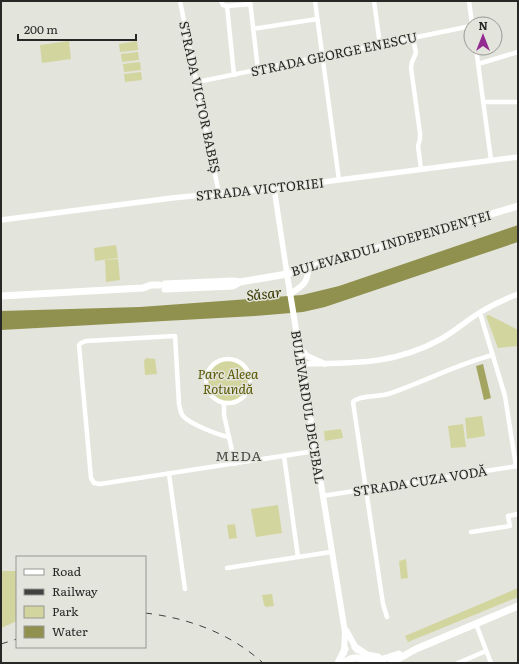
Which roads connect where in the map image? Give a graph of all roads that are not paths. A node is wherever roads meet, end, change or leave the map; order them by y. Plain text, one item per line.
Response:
1 (180, 1) edge
2 (221, 1) edge
3 (315, 1) edge
4 (374, 1) edge
5 (469, 1) edge
6 (250, 2) edge
7 (227, 6) junction
8 (471, 16) edge
9 (318, 19) junction
10 (463, 27) edge
11 (253, 29) junction
12 (413, 38) junction
13 (380, 45) junction
14 (518, 52) edge
15 (477, 56) edge
16 (322, 57) junction
17 (478, 64) junction
18 (258, 70) junction
19 (234, 75) junction
20 (197, 82) junction
21 (483, 102) junction
22 (518, 102) edge
23 (518, 157) edge
24 (491, 160) junction
25 (420, 170) junction
26 (339, 180) junction
27 (274, 188) junction
28 (219, 194) junction
29 (518, 206) edge
30 (1, 220) edge
31 (308, 268) junction
32 (287, 274) junction
33 (290, 294) junction
34 (518, 294) edge
35 (1, 296) edge
36 (480, 313) junction
37 (298, 346) junction
38 (493, 355) junction
39 (301, 364) junction
40 (325, 364) junction
41 (224, 404) junction
42 (229, 437) junction
43 (315, 451) junction
44 (284, 456) junction
45 (235, 464) junction
46 (517, 466) edge
47 (168, 474) junction
48 (366, 490) junction
49 (322, 496) junction
50 (518, 514) edge
51 (471, 532) dead end
52 (331, 552) junction
53 (298, 557) junction
54 (227, 568) dead end
55 (185, 589) dead end
56 (518, 606) edge
57 (387, 617) dead end
58 (476, 624) junction
59 (344, 626) junction
60 (355, 647) junction
61 (345, 649) junction
62 (416, 649) junction
63 (486, 651) junction
64 (365, 661) edge
65 (389, 661) edge
66 (338, 663) edge
67 (344, 663) edge
68 (458, 663) edge
69 (491, 663) edge

1 - 20 street, STRADA VICTOR BABEȘ
2 - 7 street
3 - 9 street
4 - 13 street
5 - 8 street
6 - 7 street
6 - 11 street
7 - 19 street
9 - 11 street
9 - 16 street
10 - 12 street, STRADA GEORGE ENESCU
11 - 18 street
12 - 13 street, STRADA GEORGE ENESCU
12 - 25 street
13 - 16 street, STRADA GEORGE ENESCU
14 - 17 street
15 - 17 street
16 - 18 street, STRADA GEORGE ENESCU
16 - 26 street
17 - 21 street
18 - 19 street, STRADA GEORGE ENESCU
19 - 20 street, STRADA GEORGE ENESCU
20 - 28 street, STRADA VICTOR BABEȘ
21 - 22 street
21 - 24 street
23 - 24 street, STRADA VICTORIEI
24 - 25 street, STRADA VICTORIEI
25 - 26 street, STRADA VICTORIEI
26 - 27 street, STRADA VICTORIEI
27 - 28 street, STRADA VICTORIEI
27 - 32 street, BULEVARDUL DECEBAL
28 - 30 street, STRADA VICTORIEI
29 - 31 main road, BULEVARDUL INDEPENDENȚEI
31 - 32 main road, BULEVARDUL INDEPENDENȚEI
31 - 33 main road
32 - 33 main road, BULEVARDUL DECEBAL
32 - 35 main road, BULEVARDUL INDEPENDENȚEI
33 - 37 main road, BULEVARDUL DECEBAL
34 - 36 street
36 - 38 street
36 - 40 street
37 - 39 main road, BULEVARDUL DECEBAL
37 - 40 main road
38 - 46 street
38 - 48 street
39 - 40 street
39 - 43 main road, BULEVARDUL DECEBAL
41 - 41 street
41 - 42 street
42 - 45 street
42 - 47 street
43 - 44 street
43 - 49 main road, BULEVARDUL DECEBAL
44 - 45 street
44 - 53 street
45 - 47 street
46 - 48 street, STRADA CUZA VODĂ
47 - 55 street
48 - 49 street, STRADA CUZA VODĂ
48 - 57 street
49 - 52 main road, BULEVARDUL DECEBAL
50 - 51 street
52 - 53 street
52 - 59 main road, BULEVARDUL DECEBAL
53 - 54 street
56 - 58 main road
58 - 62 main road
58 - 63 street
59 - 60 main road, BULEVARDUL DECEBAL
59 - 61 main road, BULEVARDUL DECEBAL
60 - 64 main road, BULEVARDUL DECEBAL
60 - 65 main road
61 - 66 main road
61 - 67 main road, BULEVARDUL DECEBAL
62 - 65 main road
62 - 65 main road
63 - 68 street
63 - 69 street
64 - 65 main road
64 - 67 main road

